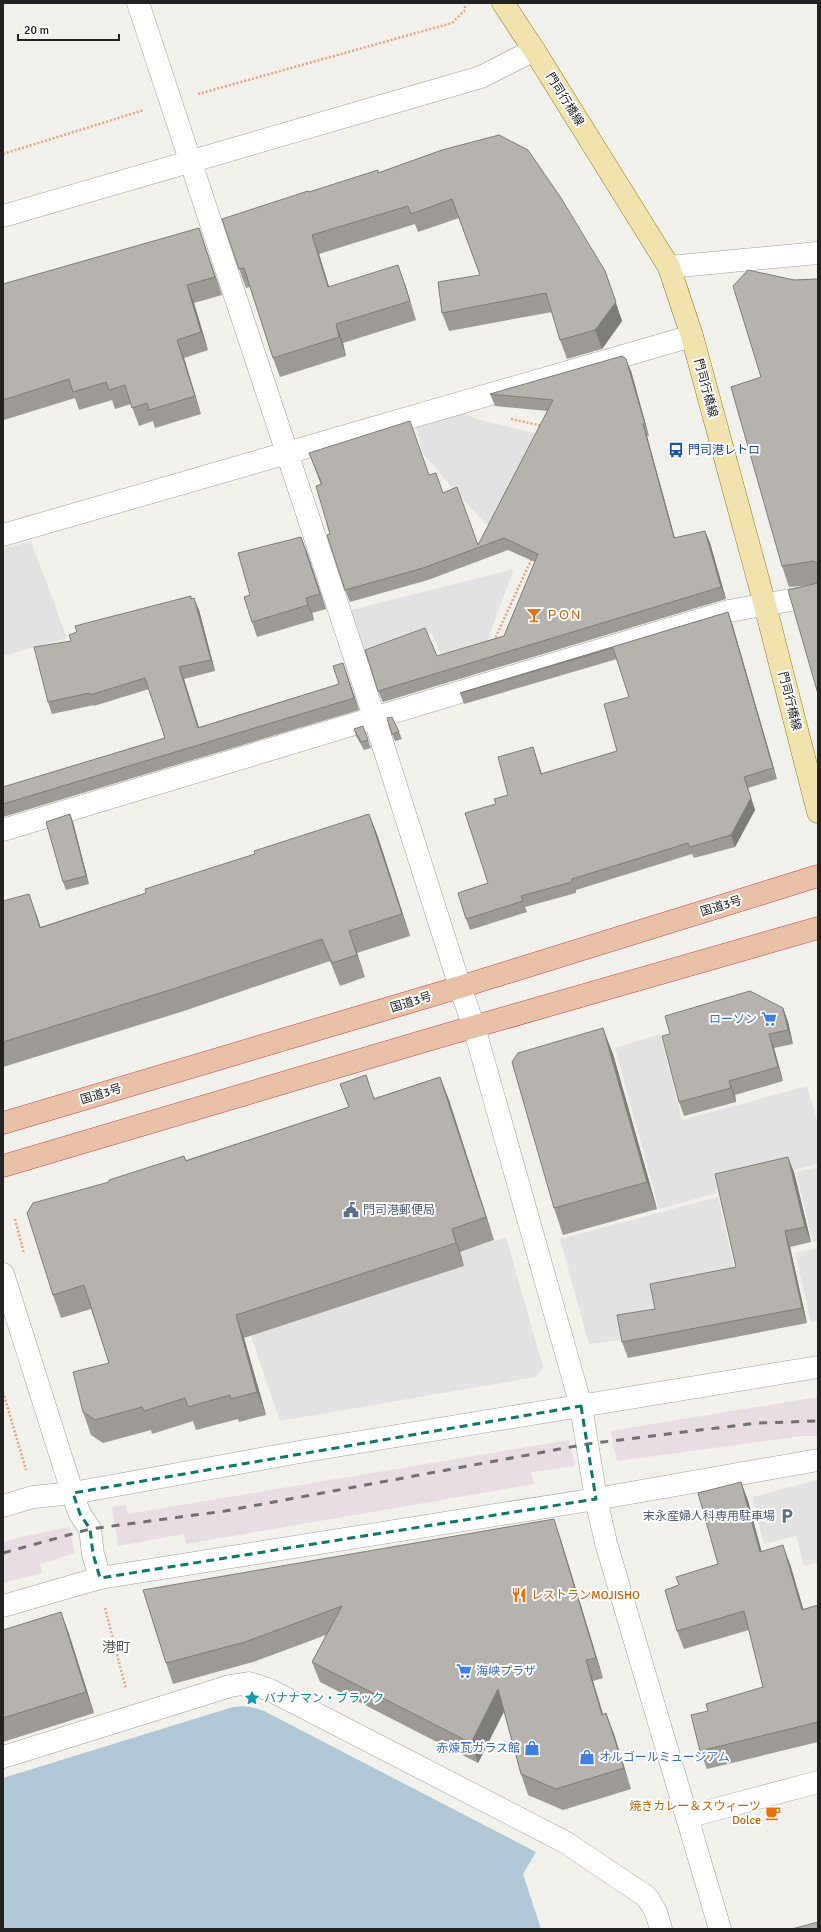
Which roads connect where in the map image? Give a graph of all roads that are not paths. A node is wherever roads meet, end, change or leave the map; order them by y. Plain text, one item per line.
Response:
1 (138, 3) edge
2 (503, 3) edge
3 (534, 50) junction
4 (190, 161) junction
5 (3, 216) edge
6 (818, 253) edge
7 (669, 267) junction
8 (692, 336) junction
9 (288, 453) junction
10 (3, 535) edge
11 (818, 595) edge
12 (765, 605) junction
13 (375, 718) junction
14 (818, 812) edge
15 (3, 830) edge
16 (818, 876) edge
17 (818, 928) edge
18 (460, 987) junction
19 (474, 1027) junction
20 (3, 1123) edge
21 (3, 1166) edge
22 (3, 1274) edge
23 (818, 1367) edge
24 (581, 1406) junction
25 (818, 1460) edge
26 (73, 1493) junction
27 (596, 1499) junction
28 (3, 1506) edge
29 (100, 1578) junction
30 (3, 1606) edge
31 (3, 1757) edge
32 (818, 1782) edge
33 (687, 1816) junction
34 (661, 1929) edge
35 (720, 1929) edge

1 - 4 street
2 - 3 main road, 門司行橋線
3 - 4 street
3 - 7 main road, 門司行橋線
4 - 5 street
4 - 9 street
6 - 7 street
7 - 8 main road, 門司行橋線
8 - 9 street
8 - 12 main road, 門司行橋線
9 - 10 street
9 - 13 street
11 - 12 street
12 - 13 street
12 - 14 main road, 門司行橋線
13 - 15 street
13 - 18 street
16 - 18 highway, 国道3号
17 - 19 highway
18 - 19 street
18 - 20 highway, 国道3号
19 - 21 highway
19 - 24 street
22 - 26 street
23 - 24 street
24 - 26 street
24 - 27 street
25 - 27 street
26 - 28 street
26 - 29 street
27 - 29 street
27 - 33 street
29 - 30 street
31 - 34 street
32 - 33 street
33 - 35 street

